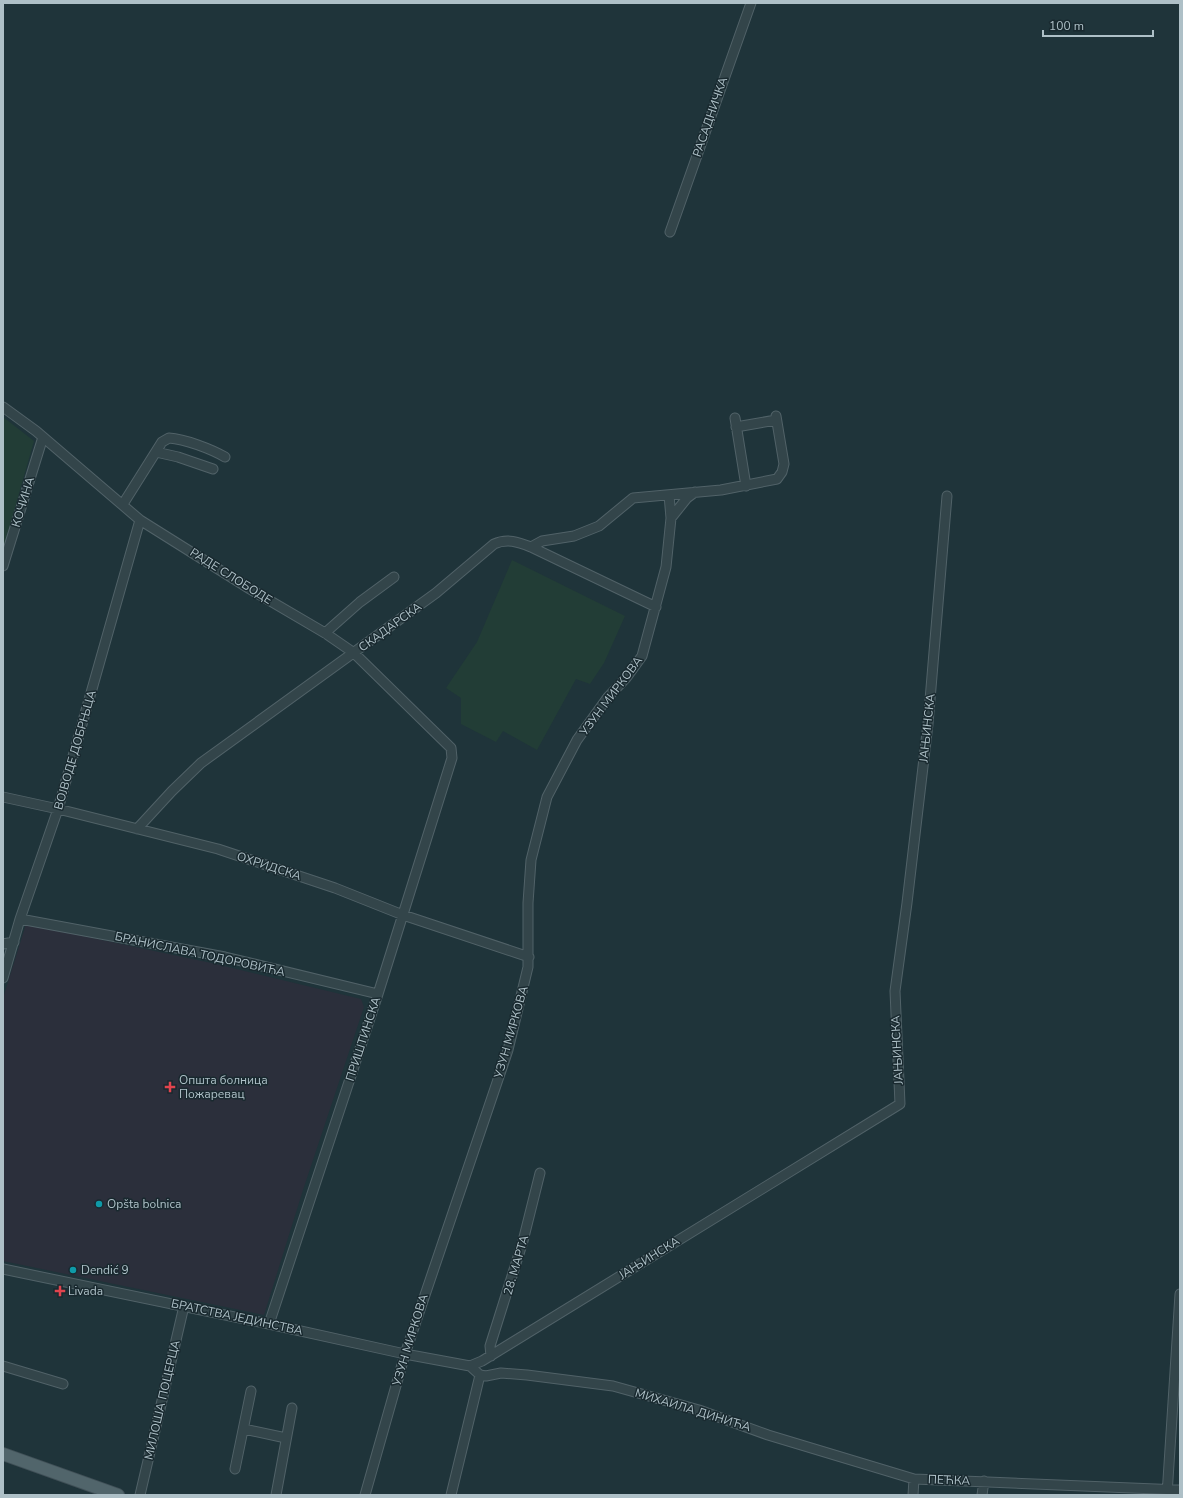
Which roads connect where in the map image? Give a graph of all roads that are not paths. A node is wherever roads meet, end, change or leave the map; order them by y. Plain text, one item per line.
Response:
1 (750, 3) edge
2 (670, 232) dead end
3 (3, 407) edge
4 (43, 437) junction
5 (156, 452) junction
6 (226, 457) dead end
7 (213, 469) dead end
8 (746, 486) junction
9 (695, 492) junction
10 (669, 495) junction
11 (947, 496) dead end
12 (123, 504) junction
13 (671, 518) junction
14 (140, 520) junction
15 (531, 547) junction
16 (3, 566) edge
17 (394, 577) dead end
18 (656, 607) junction
19 (325, 633) junction
20 (354, 653) junction
21 (452, 752) joint
22 (3, 797) edge
23 (58, 809) junction
24 (137, 829) junction
25 (403, 915) junction
26 (20, 919) junction
27 (14, 942) junction
28 (3, 944) edge
29 (529, 957) junction
30 (3, 978) edge
31 (378, 994) junction
32 (540, 1173) dead end
33 (3, 1269) edge
34 (1180, 1294) edge
35 (184, 1306) junction
36 (269, 1324) junction
37 (405, 1354) junction
38 (491, 1356) junction
39 (3, 1366) edge
40 (470, 1366) junction
41 (480, 1375) junction
42 (63, 1384) dead end
43 (251, 1391) dead end
44 (292, 1408) dead end
45 (244, 1428) junction
46 (286, 1438) junction
47 (3, 1454) edge
48 (235, 1469) dead end
49 (914, 1479) junction
50 (984, 1481) junction
51 (1062, 1490) edge
52 (1180, 1490) edge
53 (1168, 1492) edge
54 (118, 1495) edge
55 (140, 1495) edge
56 (276, 1495) edge
57 (365, 1495) edge
58 (451, 1495) edge
59 (913, 1495) edge
60 (982, 1495) edge

1 - 2 street, РАСАДНИЧКА
3 - 4 street, РАДЕ СЛОБОДЕ
4 - 12 street, РАДЕ СЛОБОДЕ
4 - 16 street, КОЧИНА
5 - 6 street
5 - 7 street
5 - 12 street
8 - 8 street
8 - 9 street
9 - 10 street
9 - 13 street
10 - 13 street, УЗУН МИРКОВА
10 - 15 street
11 - 38 street, ЈАЊИНСКА
12 - 14 street, РАДЕ СЛОБОДЕ
13 - 18 street, УЗУН МИРКОВА
14 - 19 street, РАДЕ СЛОБОДЕ
14 - 23 street, ВОЈВОДЕ ДОБРЊЦА
15 - 18 street, СКАДАРСКА
15 - 20 street, СКАДАРСКА
17 - 19 street
18 - 29 street, УЗУН МИРКОВА
19 - 20 street, РАДЕ СЛОБОДЕ
20 - 21 street, РАДЕ СЛОБОДЕ
20 - 24 street, СКАДАРСКА
21 - 25 street, ПРИШТИНСКА
22 - 23 street, ОХРИДСКА
23 - 24 street, ОХРИДСКА
23 - 26 street, ВОЈВОДЕ ДОБРЊЦА
24 - 25 street, ОХРИДСКА
25 - 29 street, ОХРИДСКА
25 - 31 street, ПРИШТИНСКА
26 - 27 street, ВОЈВОДЕ ДОБРЊЦА
26 - 31 street, БРАНИСЛАВА ТОДОРОВИЋА
27 - 28 street
27 - 30 street, ВОЈВОДЕ ДОБРЊЦА
29 - 37 street, УЗУН МИРКОВА
31 - 36 street, ПРИШТИНСКА
32 - 38 street, 28. МАРТА
33 - 35 street, БРАТСТВА ЈЕДИНСТВА
34 - 53 street
35 - 36 street, БРАТСТВА ЈЕДИНСТВА
35 - 55 street, МИЛОША ПОЦЕРЦА
36 - 37 street, БРАТСТВА ЈЕДИНСТВА
37 - 40 street, БРАТСТВА ЈЕДИНСТВА
37 - 57 street, УЗУН МИРКОВА
38 - 40 street, ЈАЊИНСКА
39 - 42 street
40 - 41 street
41 - 49 street, МИХАИЛА ДИНИЋА
41 - 58 street
43 - 45 street
44 - 46 street
45 - 46 street
45 - 48 street
46 - 56 street
47 - 54 main road
49 - 50 street, ПЕЋКА
49 - 59 street
50 - 51 street, ПЕЋКА
50 - 60 street, ПЕЋКА
51 - 53 street, ПЕЋКА
52 - 53 street, ПЕЋКА

